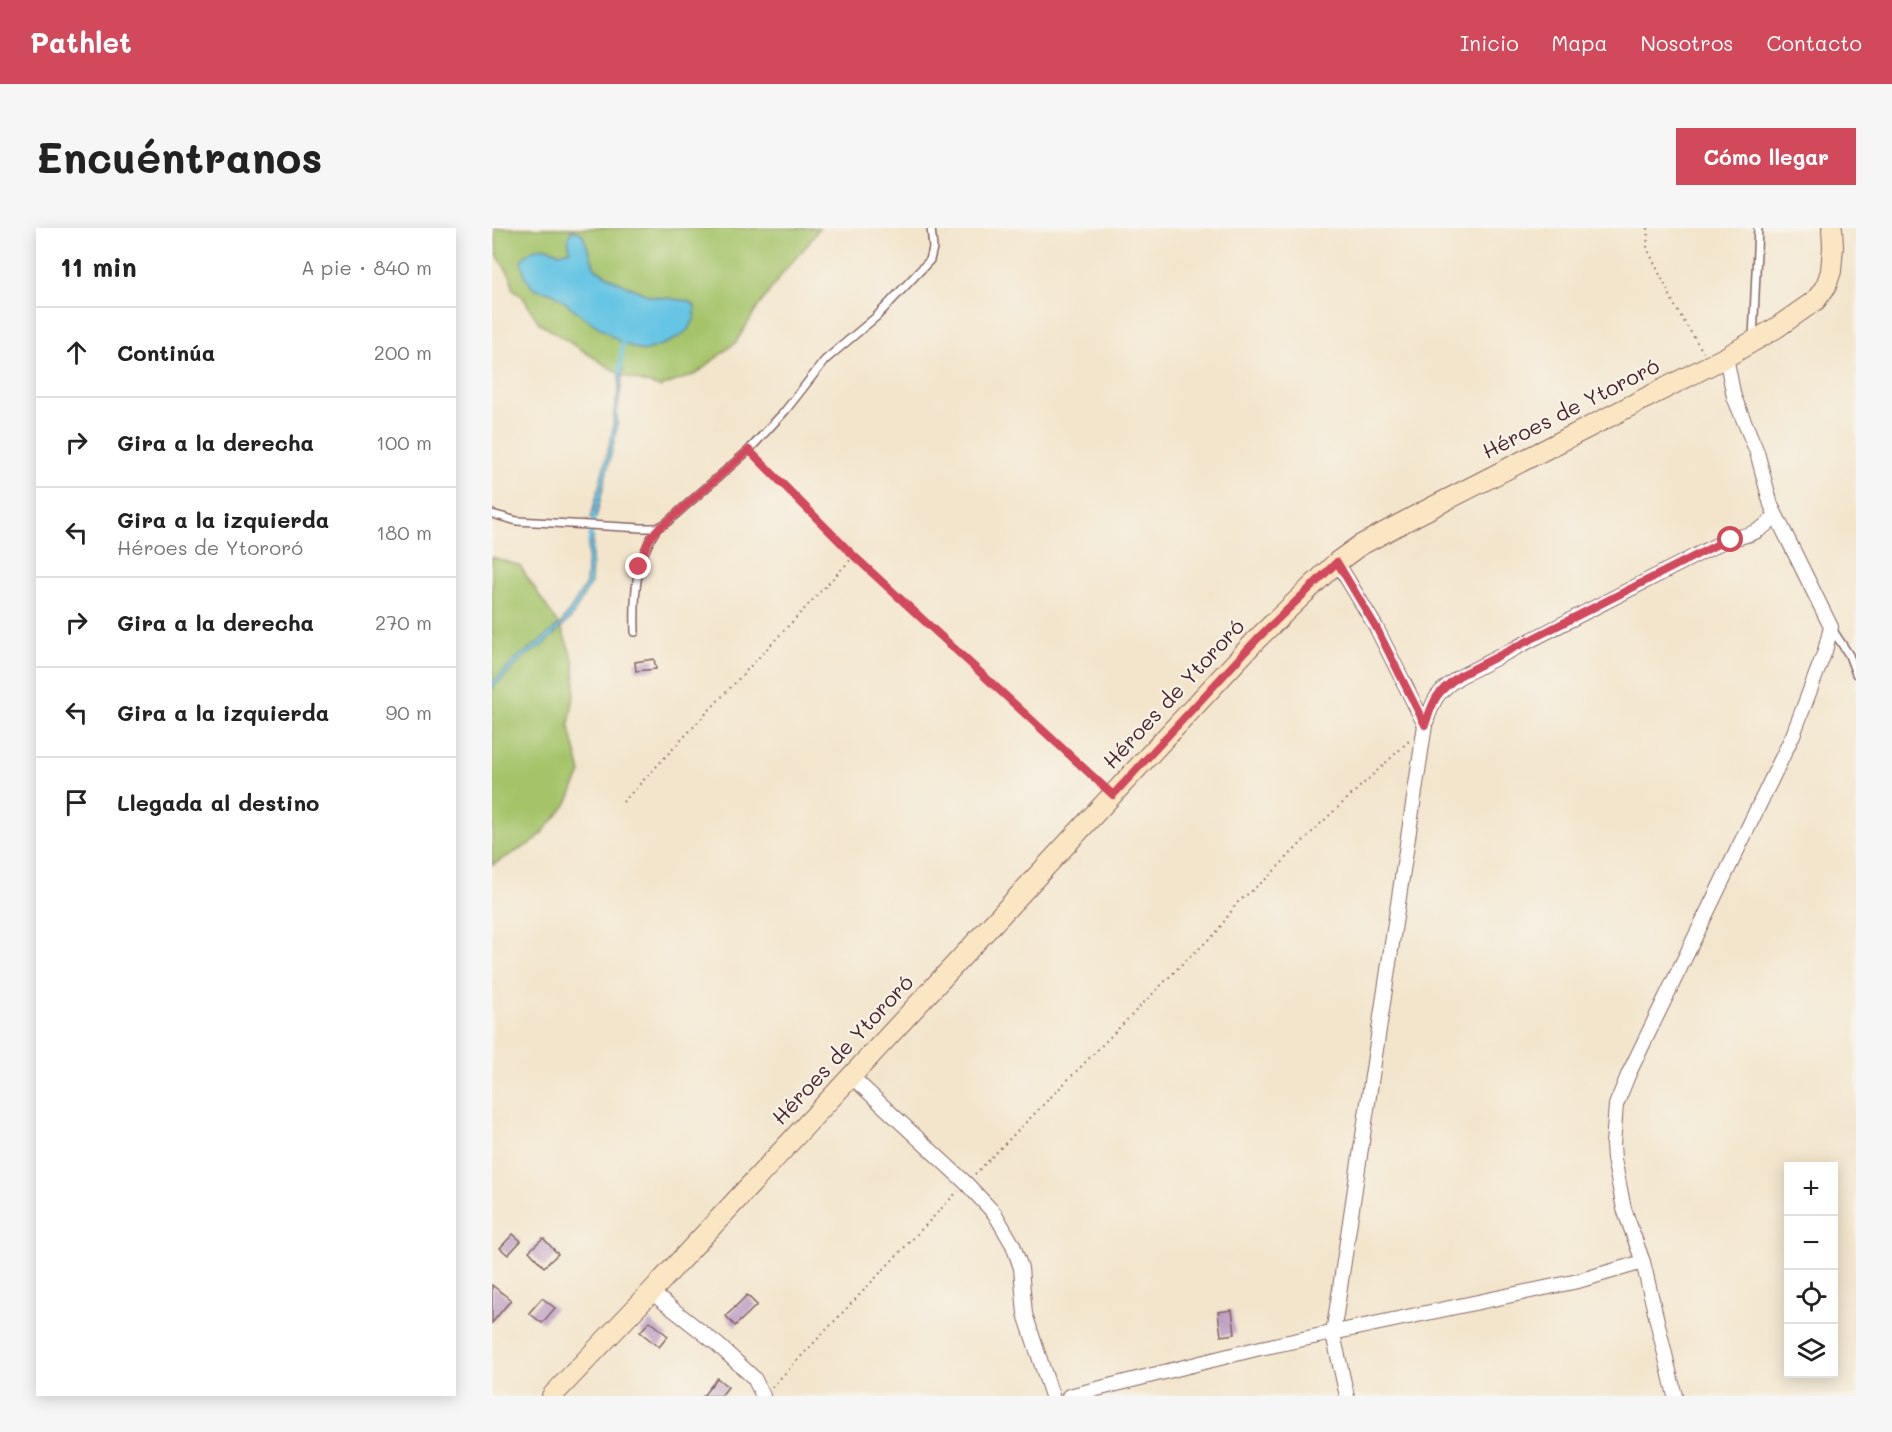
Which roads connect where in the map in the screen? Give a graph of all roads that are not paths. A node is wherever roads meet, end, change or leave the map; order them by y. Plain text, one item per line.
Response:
1 (931, 228) edge
2 (1758, 228) edge
3 (1832, 228) edge
4 (1752, 341) junction
5 (1718, 361) junction
6 (492, 514) edge
7 (1775, 516) junction
8 (657, 528) junction
9 (1337, 562) junction
10 (1831, 627) junction
11 (635, 633) dead end
12 (1856, 674) edge
13 (1425, 725) junction
14 (851, 1076) junction
15 (1642, 1262) junction
16 (651, 1292) junction
17 (1333, 1334) junction
18 (768, 1392) edge
19 (552, 1396) edge
20 (1052, 1396) edge
21 (1068, 1396) edge
22 (1347, 1396) edge
23 (1675, 1396) edge

1 - 8 lane
2 - 4 lane
3 - 4 main road, Héroes de Ytororó
4 - 5 main road, Héroes de Ytororó
5 - 7 street
5 - 9 main road, Héroes de Ytororó
6 - 8 lane
7 - 10 street
7 - 13 street
8 - 11 lane
9 - 13 street
9 - 14 main road, Héroes de Ytororó
10 - 12 lane
10 - 15 street
13 - 17 street
14 - 16 main road, Héroes de Ytororó
14 - 20 street
15 - 17 street
15 - 23 street
16 - 18 street
16 - 19 main road, Héroes de Ytororó
17 - 21 street
17 - 22 street

